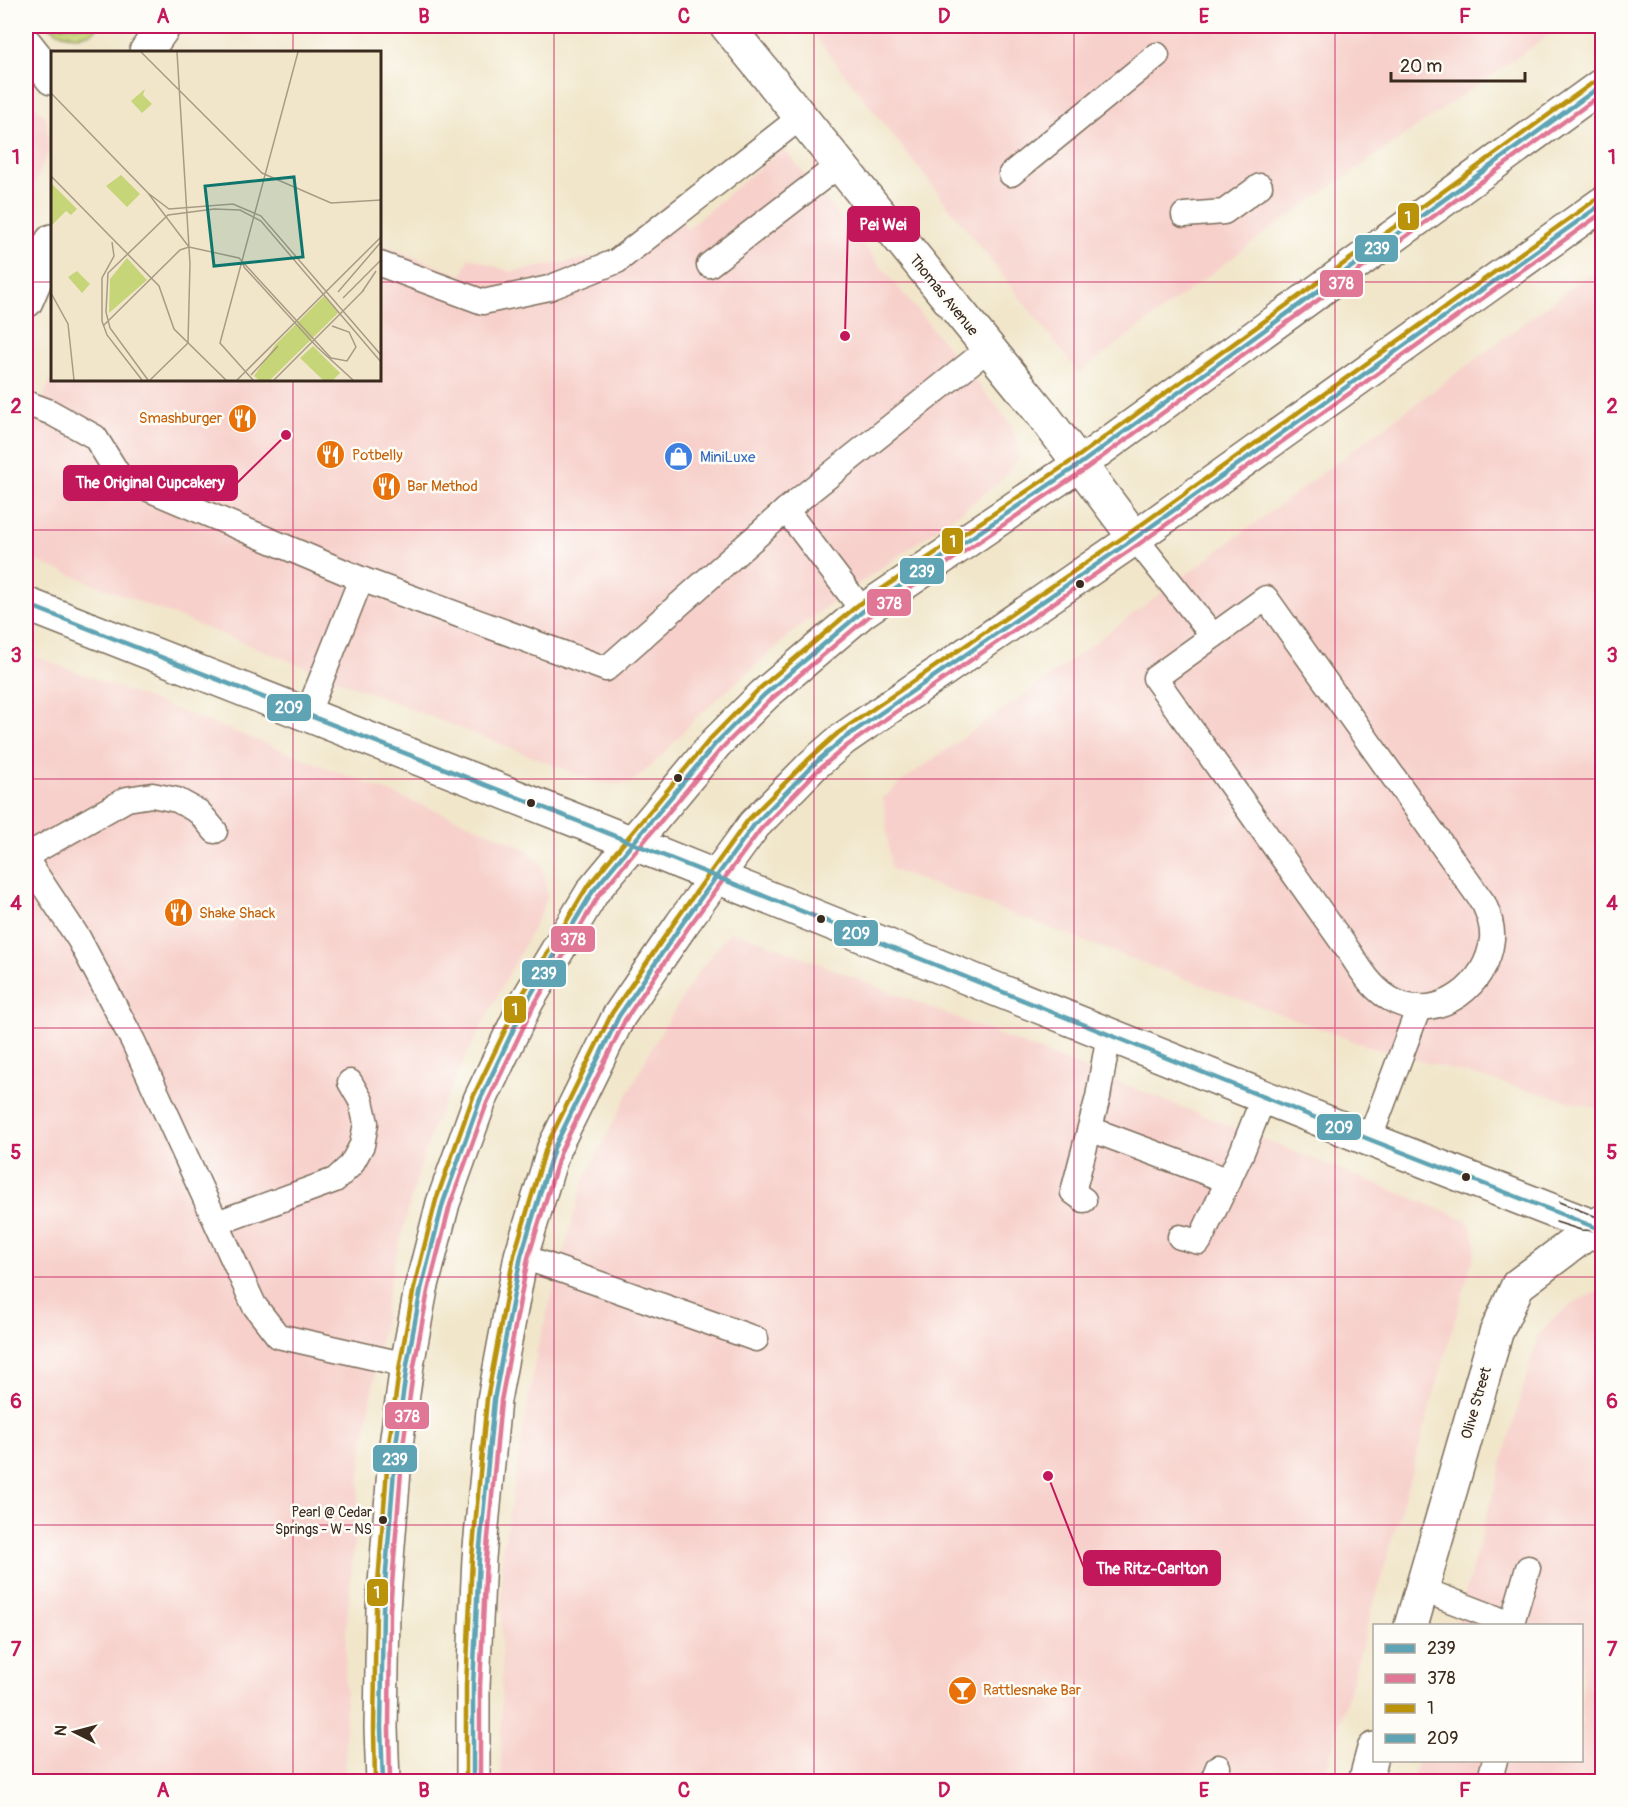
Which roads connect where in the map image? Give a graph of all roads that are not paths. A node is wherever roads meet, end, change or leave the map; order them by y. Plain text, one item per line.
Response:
1 (164, 26) edge
2 (727, 26) edge
3 (26, 45) edge
4 (147, 51) edge
5 (1156, 55) dead end
6 (51, 77) edge
7 (1602, 86) edge
8 (801, 117) junction
9 (839, 165) junction
10 (1011, 174) dead end
11 (1260, 186) dead end
12 (1602, 204) edge
13 (1184, 215) dead end
14 (51, 243) edge
15 (381, 264) edge
16 (709, 266) dead end
17 (26, 301) edge
18 (988, 349) junction
19 (26, 403) edge
20 (1080, 464) junction
21 (786, 510) junction
22 (1136, 538) junction
23 (361, 579) junction
24 (26, 604) edge
25 (863, 611) junction
26 (1213, 636) junction
27 (308, 715) junction
28 (215, 831) dead end
29 (632, 843) junction
30 (26, 858) edge
31 (716, 876) junction
32 (1419, 1007) junction
33 (1109, 1034) junction
34 (350, 1082) dead end
35 (1264, 1096) junction
36 (1090, 1129) junction
37 (1371, 1140) junction
38 (1229, 1181) junction
39 (1084, 1200) dead end
40 (217, 1223) junction
41 (1600, 1226) edge
42 (1180, 1237) dead end
43 (521, 1256) junction
44 (756, 1339) dead end
45 (407, 1365) junction
46 (1528, 1568) dead end
47 (1421, 1589) junction
48 (1412, 1624) edge
49 (1501, 1624) edge
50 (1512, 1624) edge
51 (1373, 1753) edge
52 (1495, 1762) edge
53 (383, 1782) edge
54 (473, 1782) edge
55 (1365, 1782) edge
56 (1490, 1782) edge

1 - 4 main road
2 - 8 main road, Thomas Avenue
3 - 6 main road
5 - 10 lane
7 - 20 main road
8 - 9 main road, Thomas Avenue
8 - 15 lane
9 - 16 lane
9 - 18 main road, Thomas Avenue
11 - 13 lane
12 - 22 main road
14 - 17 main road
18 - 20 main road, Thomas Avenue
18 - 21 lane
19 - 23 lane
20 - 22 main road, Thomas Avenue
20 - 25 main road
21 - 23 lane
21 - 25 lane
22 - 26 lane
22 - 31 main road
23 - 27 lane
24 - 27 main road
25 - 29 main road
26 - 32 lane
26 - 32 lane
27 - 29 main road
28 - 30 lane
29 - 31 main road
29 - 45 main road
30 - 40 lane
31 - 33 main road
31 - 43 main road
32 - 37 lane
33 - 35 main road
33 - 36 lane
34 - 40 lane
35 - 37 main road
35 - 38 lane
36 - 38 lane
36 - 39 lane
37 - 41 main road
38 - 42 lane
40 - 45 lane
41 - 47 main road, Olive Street
43 - 44 lane
43 - 54 main road
45 - 53 main road
46 - 50 lane
47 - 48 main road, Olive Street
47 - 49 lane
51 - 55 main road
52 - 56 lane

